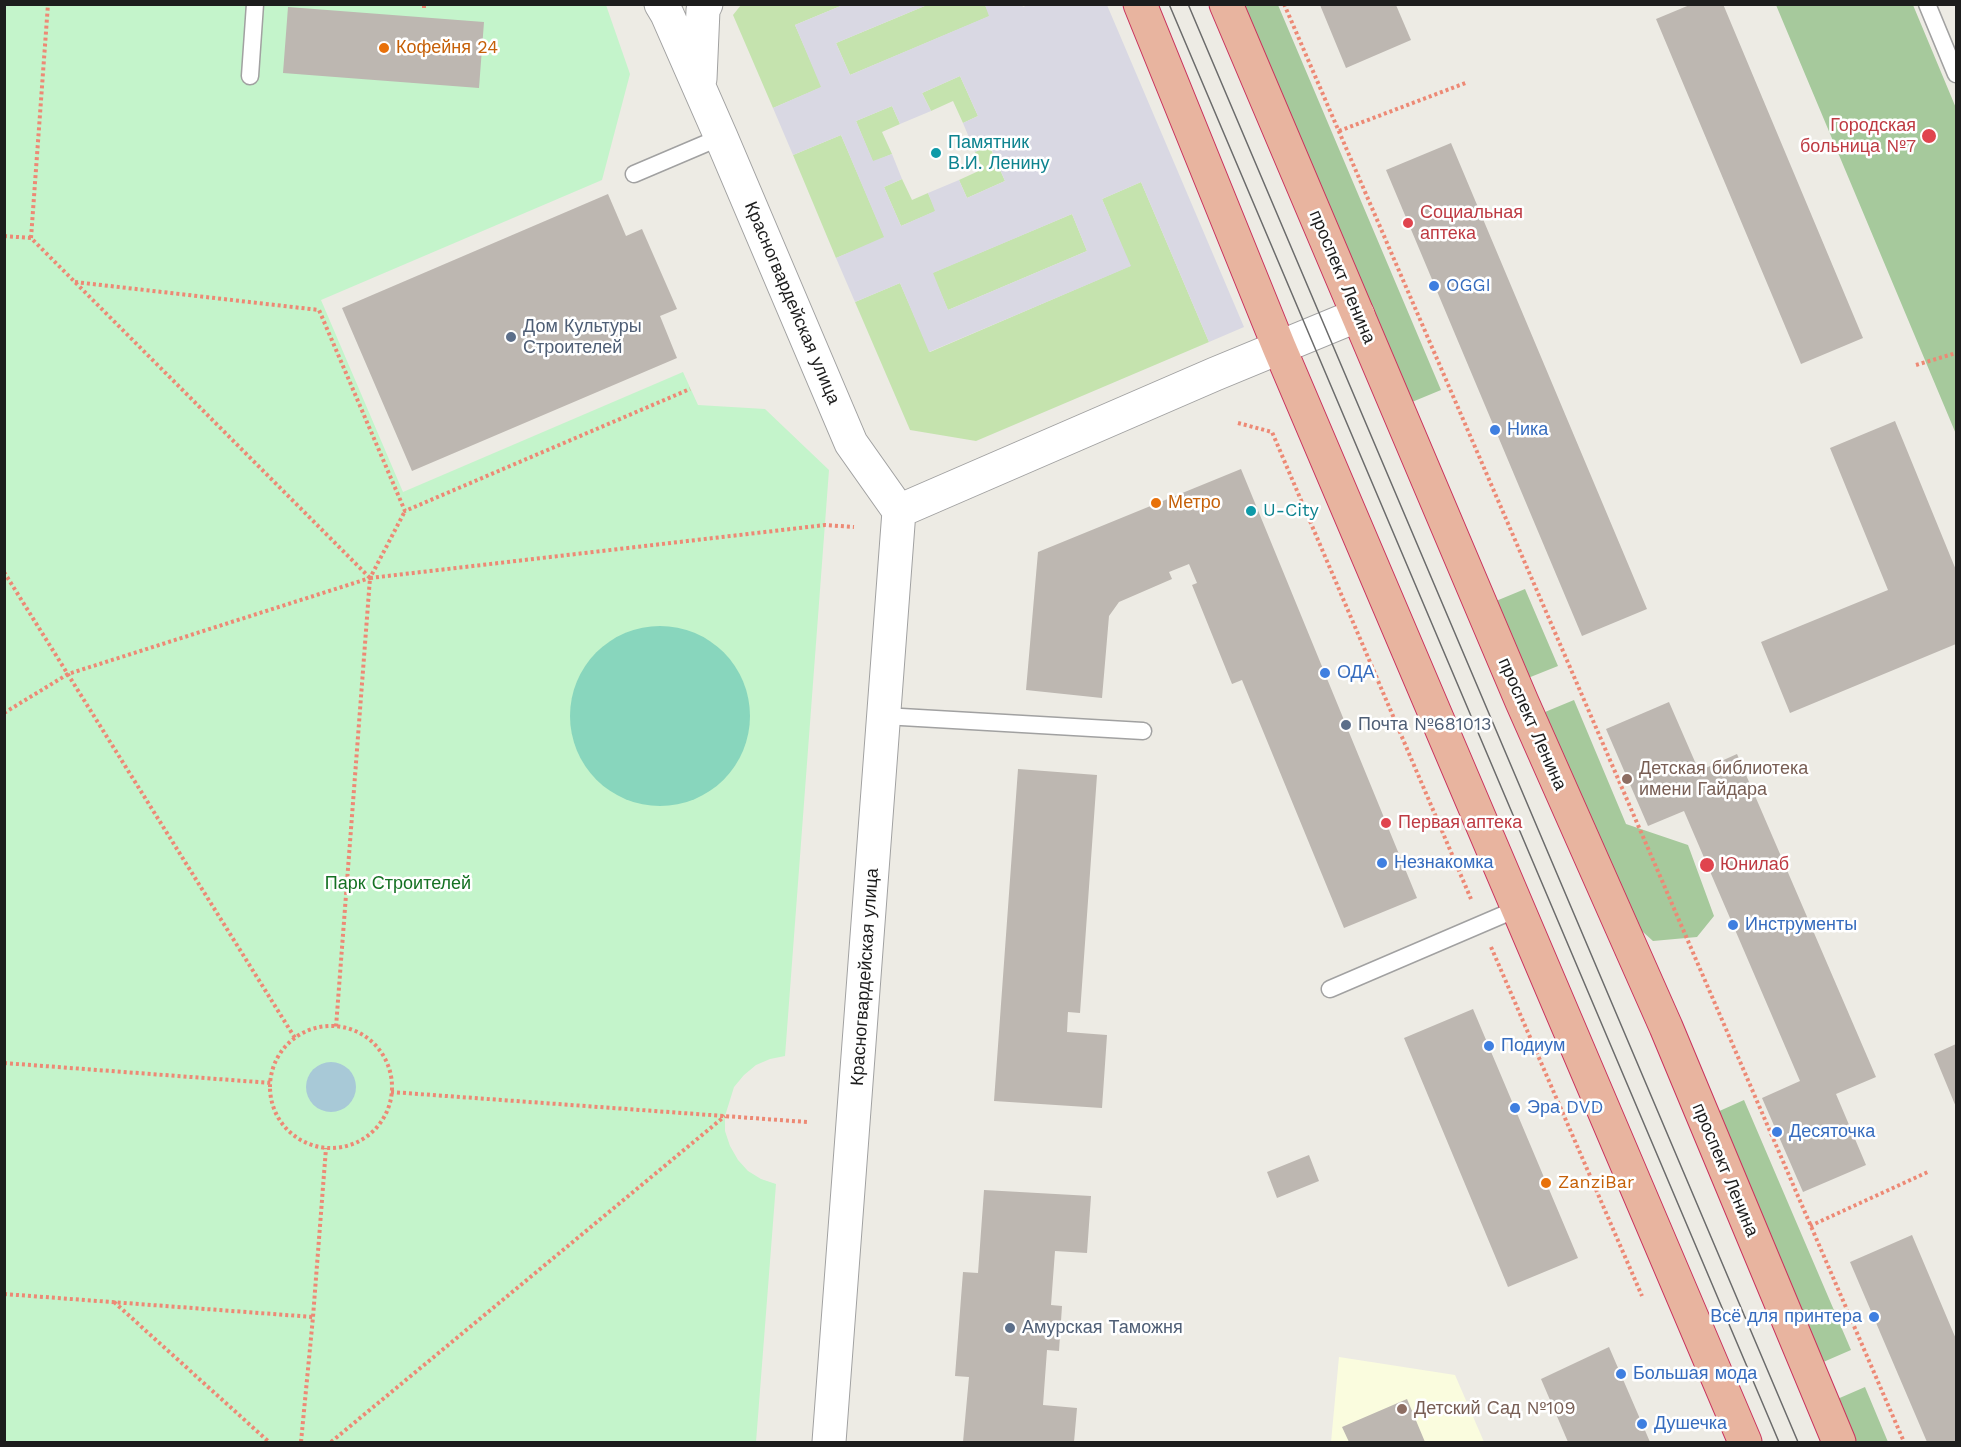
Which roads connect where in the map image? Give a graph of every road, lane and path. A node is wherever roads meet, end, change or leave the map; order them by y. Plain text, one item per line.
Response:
1 (48, 4) edge
2 (255, 4) edge
3 (661, 4) edge
4 (706, 4) edge
5 (1140, 4) edge
6 (1226, 4) edge
7 (1284, 4) edge
8 (1927, 4) edge
9 (1956, 74) edge
10 (250, 76) dead end
11 (1468, 82) dead end
12 (699, 87) junction
13 (1339, 132) junction
14 (721, 137) junction
15 (634, 174) dead end
16 (4, 236) edge
17 (30, 238) junction
18 (75, 282) junction
19 (1358, 315) junction
20 (1280, 347) junction
21 (1956, 353) edge
22 (1916, 365) dead end
23 (690, 389) dead end
24 (1238, 423) dead end
25 (1272, 432) dead end
26 (405, 511) junction
27 (899, 511) junction
28 (854, 527) dead end
29 (4, 572) edge
30 (370, 578) junction
31 (68, 674) junction
32 (4, 713) edge
33 (884, 716) junction
34 (1143, 731) dead end
35 (1519, 908) junction
36 (1330, 989) dead end
37 (336, 1027) junction
38 (295, 1038) junction
39 (4, 1063) edge
40 (271, 1083) junction
41 (392, 1092) junction
42 (724, 1116) junction
43 (807, 1122) dead end
44 (326, 1148) junction
45 (1930, 1171) dead end
46 (1810, 1226) junction
47 (4, 1294) edge
48 (114, 1302) junction
49 (313, 1317) junction
50 (269, 1443) edge
51 (301, 1443) edge
52 (332, 1443) edge
53 (829, 1443) edge
54 (1745, 1443) edge
55 (1839, 1443) edge
56 (1904, 1443) edge

1 - 17 path
2 - 10 lane
3 - 12 street, Красногвардейская улица
4 - 12 street, Красногвардейская улица
5 - 20 highway
6 - 19 highway, проспект Ленина
7 - 13 path
8 - 9 lane
11 - 13 path
12 - 14 street, Красногвардейская улица
13 - 46 path
14 - 15 lane
14 - 27 street, Красногвардейская улица
16 - 17 path
17 - 18 path
18 - 26 path
18 - 30 path
19 - 20 street
19 - 55 highway, проспект Ленина
20 - 27 street
20 - 35 highway
21 - 22 path
23 - 26 path
24 - 25 path
26 - 30 path
27 - 33 street, Красногвардейская улица
28 - 30 path
29 - 31 path
30 - 31 path
30 - 37 path
31 - 32 path
31 - 38 path
33 - 34 lane
33 - 53 street, Красногвардейская улица
35 - 36 lane
35 - 54 highway
37 - 38 path
37 - 41 path
38 - 40 path
39 - 40 path
40 - 44 path
41 - 42 path
41 - 44 path
42 - 43 path
42 - 52 path
44 - 49 path
45 - 46 path
46 - 56 path
47 - 48 path
48 - 49 path
48 - 50 path
49 - 51 path

